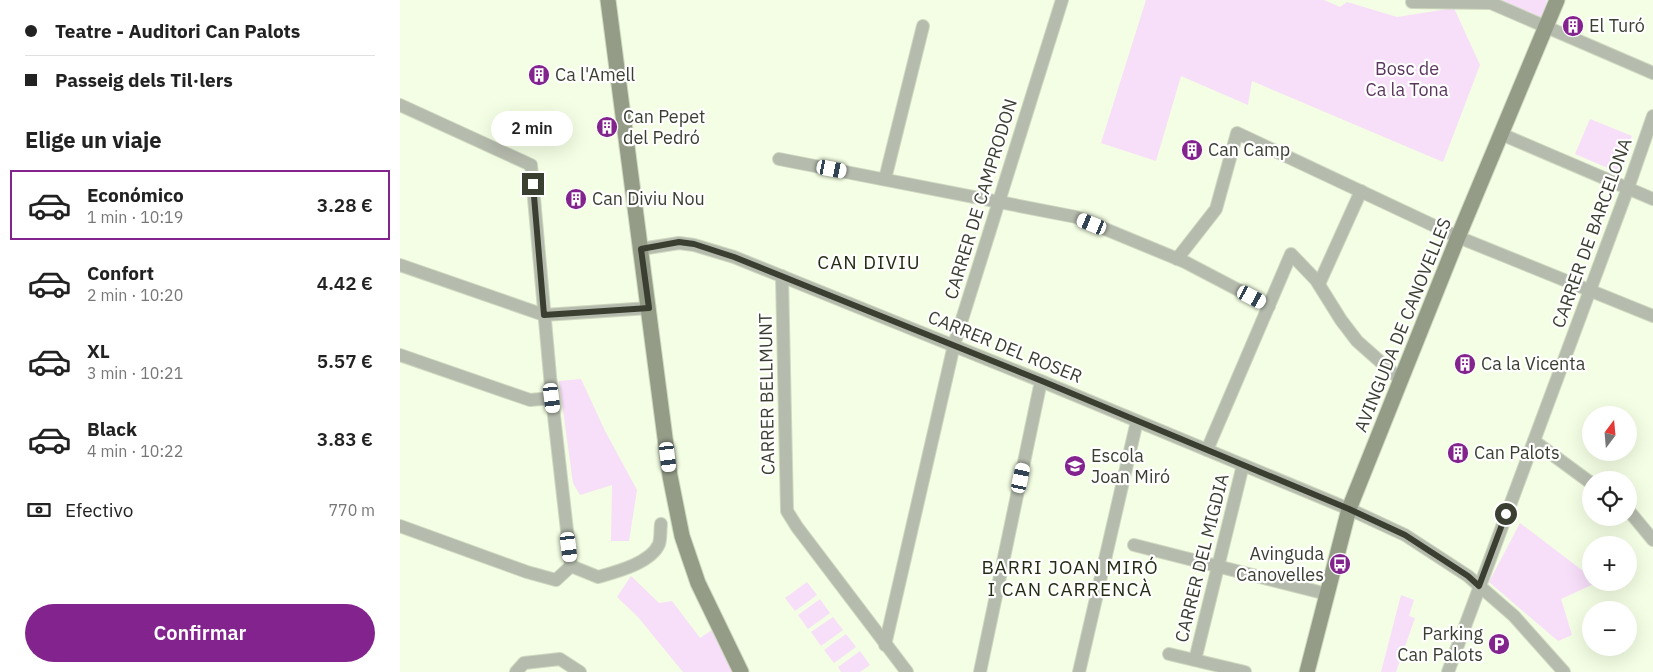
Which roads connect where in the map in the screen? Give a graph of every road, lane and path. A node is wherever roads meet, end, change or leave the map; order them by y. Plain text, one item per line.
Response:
1 (608, 0) edge
2 (1062, 0) edge
3 (1557, 0) edge
4 (1412, 2) dead end
5 (1492, 2) edge
6 (923, 26) dead end
7 (1546, 27) junction
8 (1653, 73) edge
9 (400, 105) edge
10 (1653, 116) edge
11 (1501, 134) junction
12 (779, 159) dead end
13 (885, 179) junction
14 (1628, 188) junction
15 (1361, 192) junction
16 (1653, 199) edge
17 (999, 201) junction
18 (1458, 237) junction
19 (641, 249) junction
20 (1177, 259) junction
21 (400, 266) edge
22 (782, 276) junction
23 (1319, 284) junction
24 (1589, 292) junction
25 (1269, 306) junction
26 (649, 308) junction
27 (544, 315) junction
28 (1653, 316) edge
29 (954, 345) junction
30 (400, 355) edge
31 (1401, 380) junction
32 (1042, 381) junction
33 (552, 398) junction
34 (1137, 421) junction
35 (1534, 441) junction
36 (1207, 450) junction
37 (1243, 465) junction
38 (1582, 476) edge
39 (1349, 509) junction
40 (1637, 521) edge
41 (661, 524) dead end
42 (400, 526) edge
43 (1653, 540) edge
44 (1134, 545) dead end
45 (571, 566) junction
46 (1218, 567) junction
47 (1479, 586) junction
48 (1327, 594) junction
49 (885, 645) junction
50 (1169, 654) dead end
51 (1195, 660) junction
52 (516, 672) edge
53 (580, 672) edge
54 (741, 672) edge
55 (907, 672) edge
56 (980, 672) edge
57 (1079, 672) edge
58 (1245, 672) edge
59 (1307, 672) edge
60 (1448, 672) edge
61 (1564, 672) edge

1 - 19 street
2 - 17 street, CARRER DE CAMPRODON
3 - 7 street, AVINGUDA DE CANOVELLES
4 - 5 street
5 - 7 street
6 - 13 street
7 - 8 street
7 - 11 street, AVINGUDA DE CANOVELLES
9 - 27 street
10 - 14 street, CARRER DE BARCELONA
11 - 14 street
11 - 18 street, AVINGUDA DE CANOVELLES
12 - 13 street
13 - 17 street
14 - 16 street
14 - 24 street, CARRER DE BARCELONA
15 - 18 street
15 - 20 street
15 - 23 street
17 - 20 street
17 - 29 street, CARRER DE CAMPRODON
18 - 24 street
18 - 31 street, AVINGUDA DE CANOVELLES
19 - 22 street, CARRER DEL ROSER
19 - 26 street
20 - 25 street
21 - 27 street
22 - 29 street, CARRER DEL ROSER
22 - 49 street, CARRER BELLMUNT
23 - 25 street
23 - 31 street
24 - 28 street
24 - 35 street, CARRER DE BARCELONA
25 - 36 street
26 - 27 street
26 - 54 street
27 - 33 street
29 - 32 street, CARRER DEL ROSER
29 - 49 street, CARRER DE CAMPRODON
30 - 33 street
31 - 39 street, AVINGUDA DE CANOVELLES
32 - 34 street, CARRER DEL ROSER
32 - 56 street
33 - 45 street
34 - 36 street, CARRER DEL ROSER
34 - 57 street
35 - 38 street
35 - 47 street, CARRER DE BARCELONA
36 - 37 street, CARRER DEL ROSER
37 - 39 street, CARRER DEL ROSER
37 - 46 street, CARRER DEL MIGDIA
39 - 47 street, CARRER DEL ROSER
39 - 48 street, AVINGUDA DE CANOVELLES
40 - 43 street
41 - 45 street
42 - 45 street
44 - 46 street
46 - 48 street
46 - 51 street, CARRER DEL MIGDIA
47 - 60 street, CARRER DE BARCELONA
47 - 61 street, CARRER DEL ROSER
48 - 59 street, AVINGUDA DE CANOVELLES
49 - 55 street
50 - 51 street
51 - 58 street
52 - 53 street

